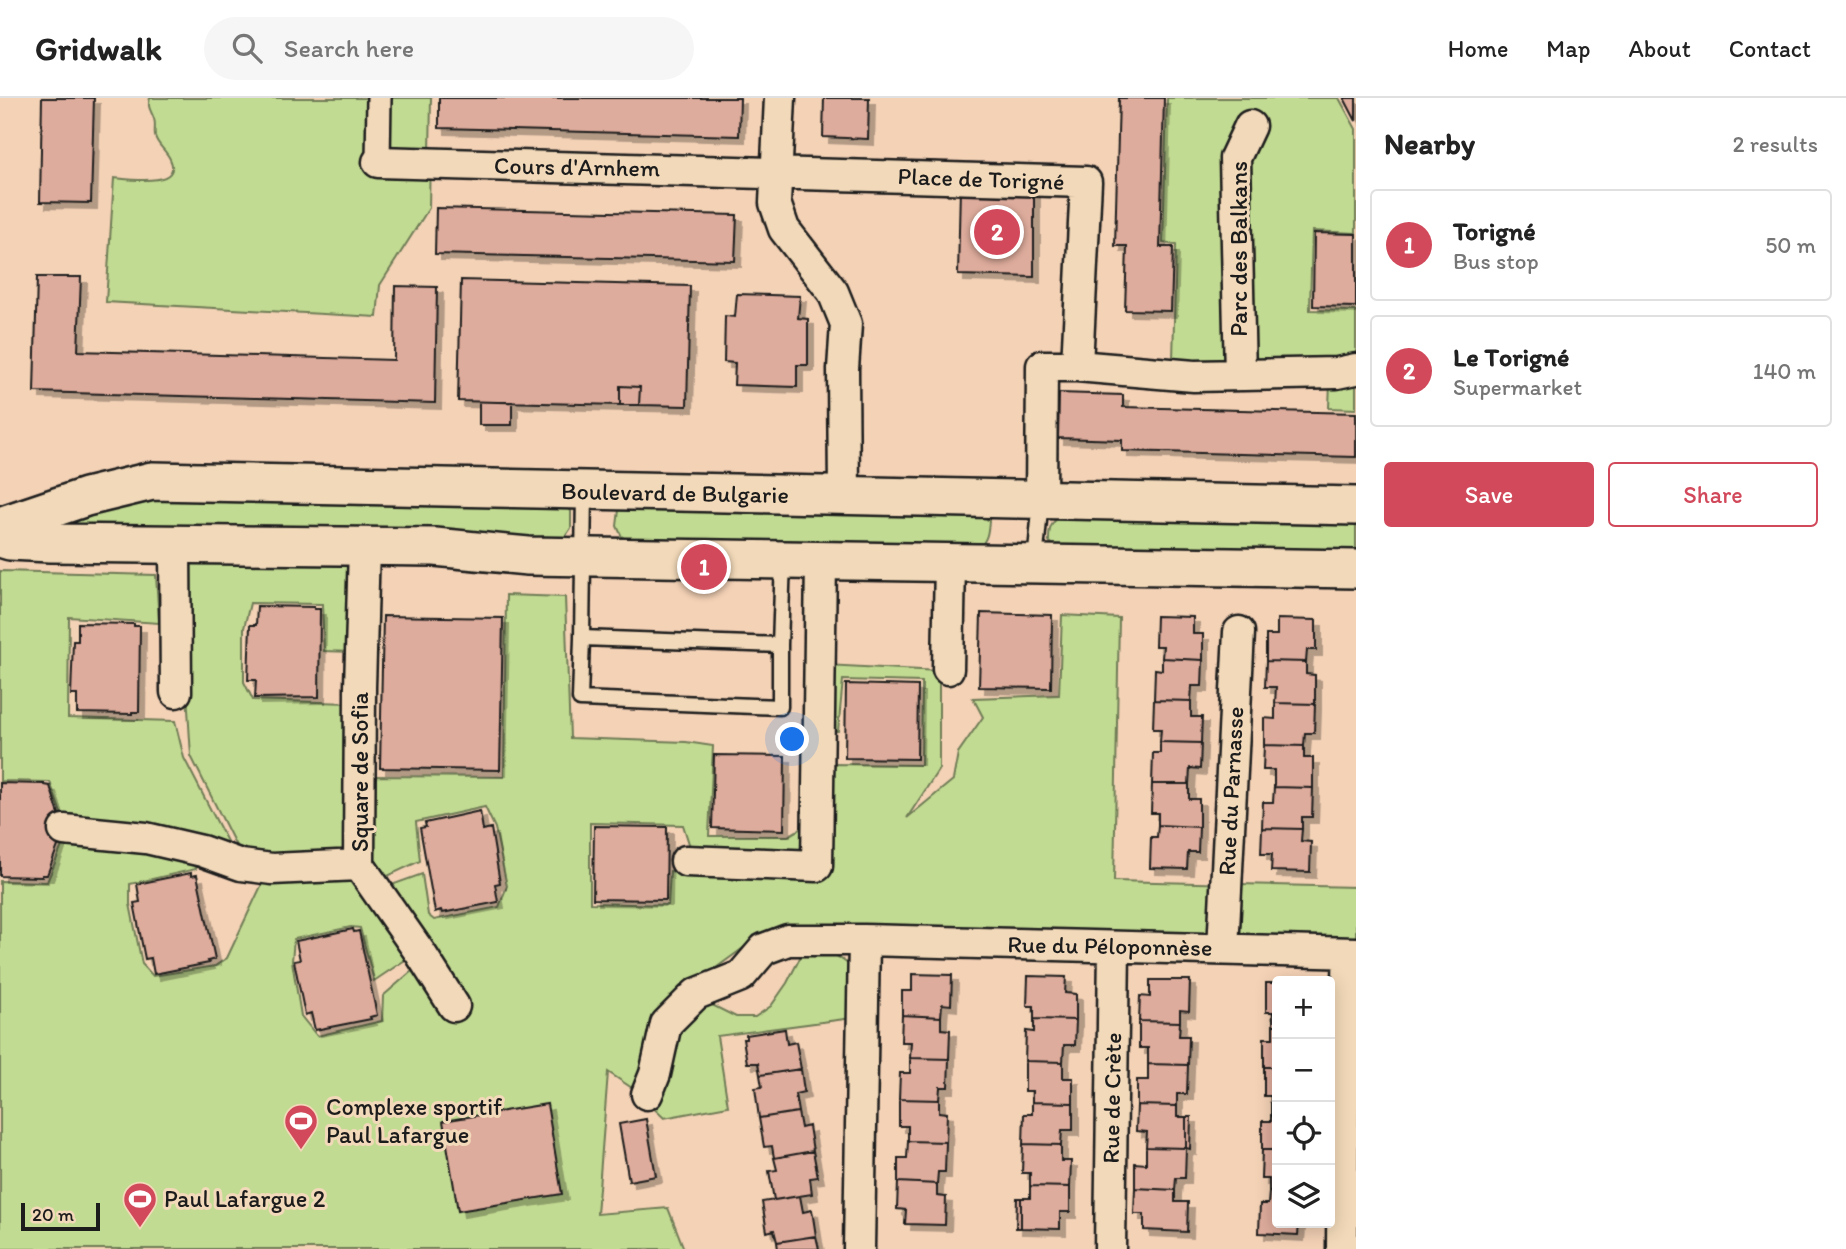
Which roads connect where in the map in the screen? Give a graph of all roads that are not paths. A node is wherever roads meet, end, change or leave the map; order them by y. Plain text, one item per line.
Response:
1 (379, 98) edge
2 (780, 98) edge
3 (1250, 126) dead end
4 (378, 162) joint
5 (776, 172) junction
6 (1077, 366) junction
7 (1356, 369) edge
8 (1240, 375) junction
9 (584, 491) junction
10 (844, 496) junction
11 (1041, 500) junction
12 (1356, 506) edge
13 (0, 526) edge
14 (0, 538) edge
15 (175, 544) junction
16 (364, 547) junction
17 (582, 557) junction
18 (783, 560) junction
19 (821, 560) junction
20 (950, 562) junction
21 (1035, 564) junction
22 (1356, 569) edge
23 (1239, 632) dead end
24 (582, 638) junction
25 (780, 645) junction
26 (948, 668) dead end
27 (176, 692) dead end
28 (64, 830) dead end
29 (686, 861) dead end
30 (359, 865) junction
31 (864, 940) junction
32 (1114, 947) junction
33 (1223, 949) junction
34 (1352, 953) edge
35 (454, 1006) dead end
36 (647, 1094) dead end
37 (859, 1249) edge
38 (1110, 1249) edge
39 (1342, 1249) edge

1 - 4 street
2 - 5 street
3 - 8 street, Parc des Balkans
4 - 5 street, Cours d'Arnhem
5 - 6 street, Place de Torigné
5 - 10 street
6 - 8 street
6 - 11 street
7 - 8 street
9 - 10 street, Boulevard de Bulgarie
9 - 13 street, Boulevard de Bulgarie
9 - 17 lane
10 - 11 street, Boulevard de Bulgarie
11 - 12 street, Boulevard de Bulgarie
11 - 21 lane
14 - 15 street
15 - 16 street
15 - 27 street
16 - 17 street
16 - 30 street, Square de Sofia
17 - 18 street
17 - 24 lane
18 - 19 street
18 - 25 lane
19 - 20 street
19 - 29 street
20 - 21 street
20 - 26 street
21 - 22 street
23 - 33 street, Rue du Parnasse
24 - 25 lane
24 - 25 lane
28 - 30 street, Square de Sofia
30 - 35 street
31 - 32 street, Rue du Péloponnèse
31 - 36 street, Rue du Péloponnèse
31 - 37 street
32 - 33 street, Rue du Péloponnèse
32 - 38 street, Rue de Crète
33 - 34 street, Rue du Péloponnèse
34 - 39 street

